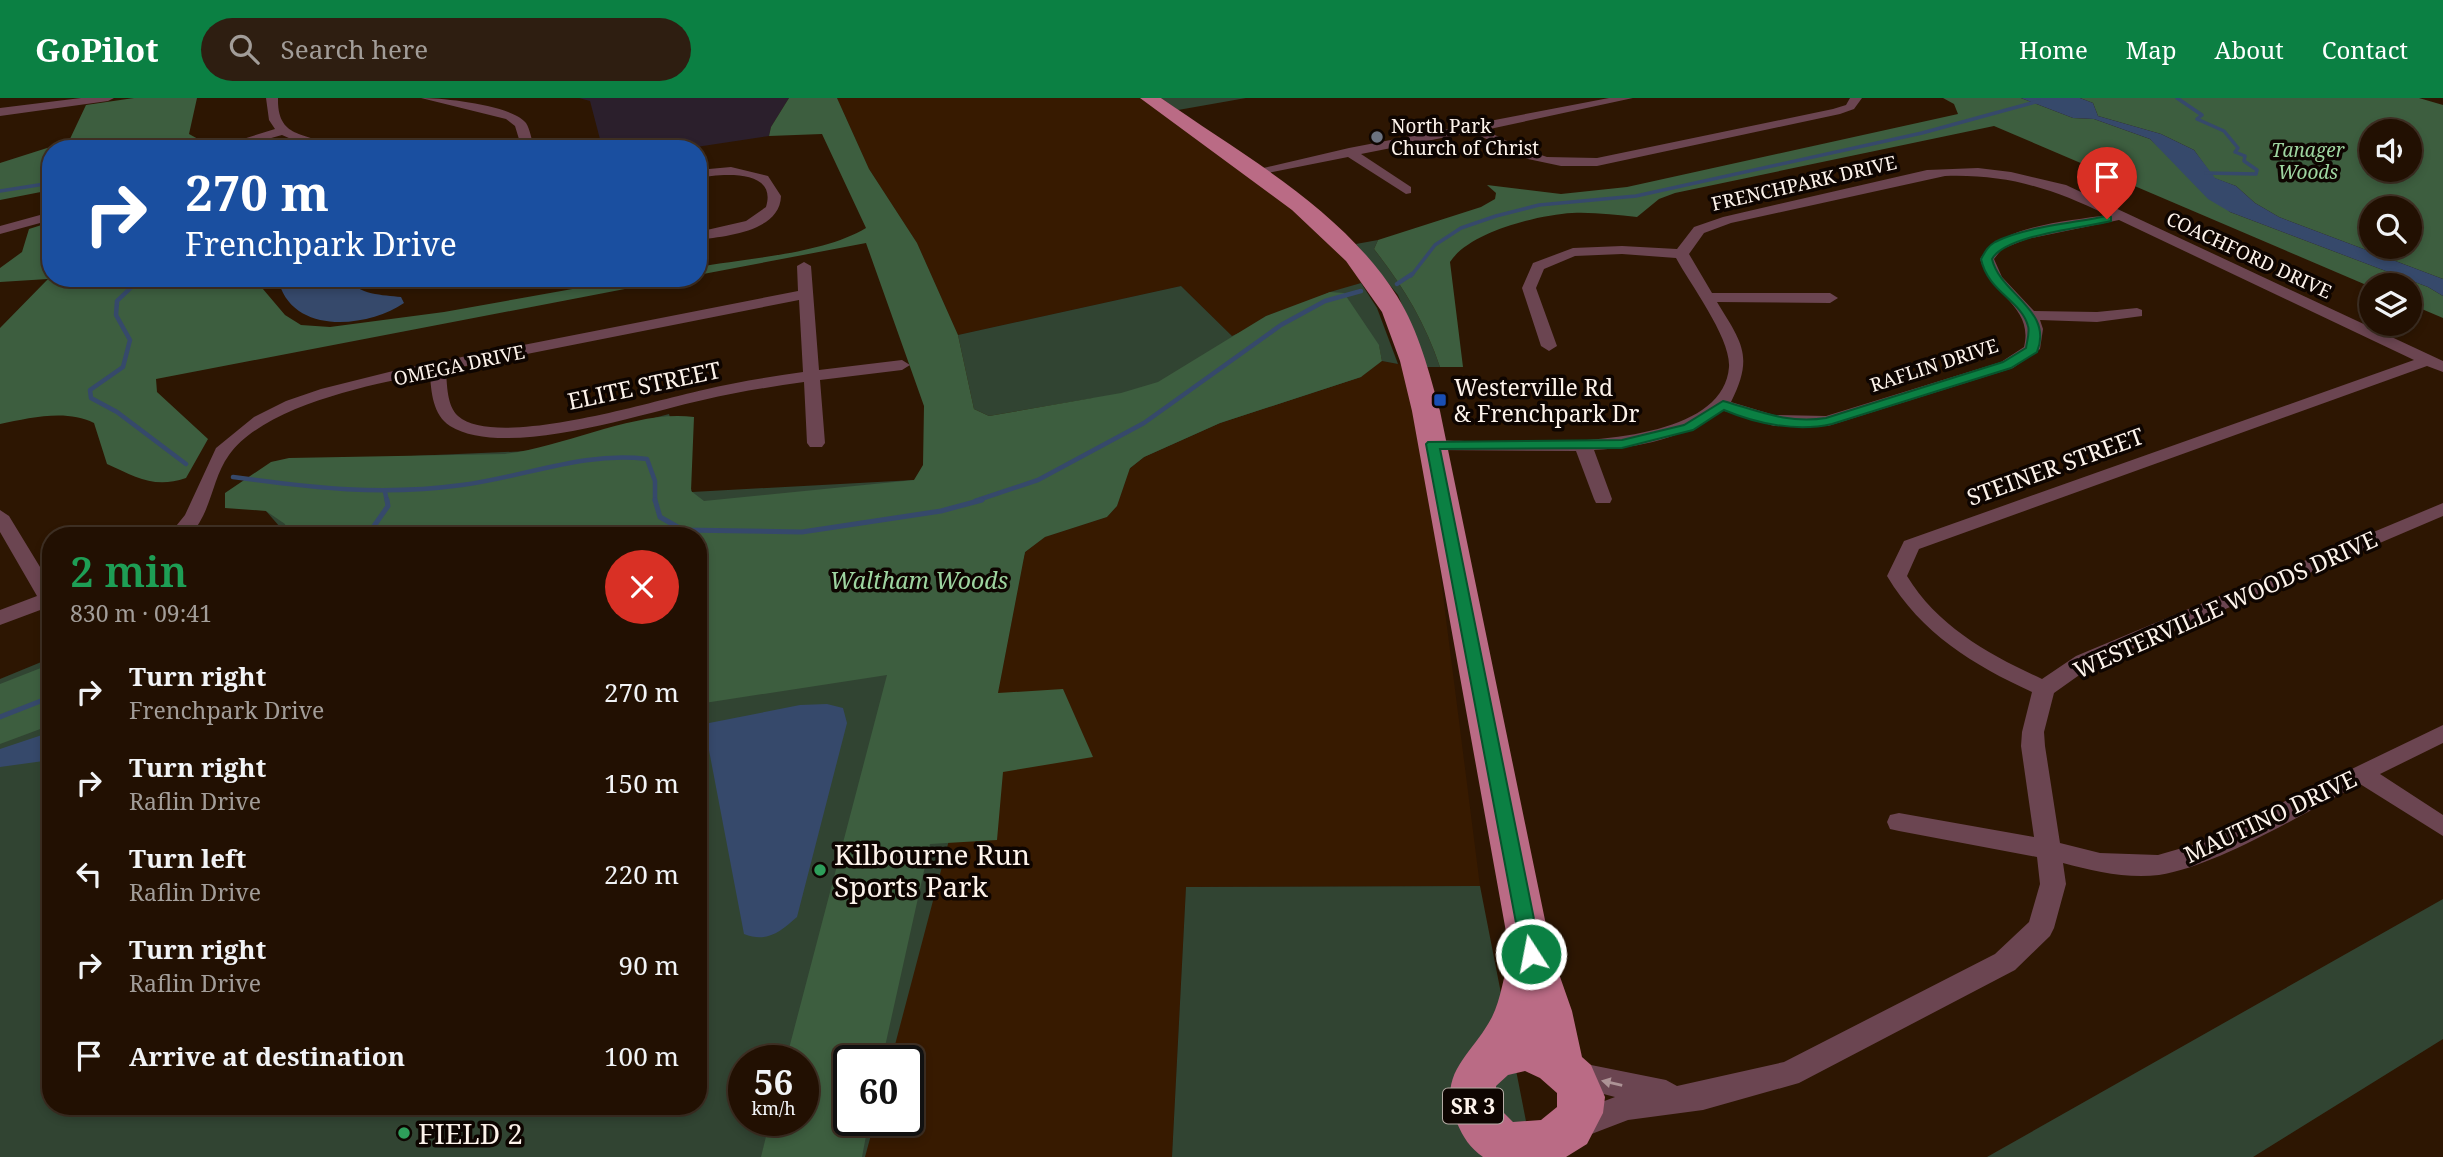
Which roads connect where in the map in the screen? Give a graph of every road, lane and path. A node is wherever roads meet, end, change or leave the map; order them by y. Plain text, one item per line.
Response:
1 (108, 98) edge
2 (272, 98) edge
3 (427, 98) edge
4 (1149, 98) edge
5 (1627, 98) edge
6 (1857, 99) edge
7 (2, 115) edge
8 (1474, 128) junction
9 (283, 131) junction
10 (250, 140) edge
11 (306, 140) edge
12 (525, 140) edge
13 (1349, 152) junction
14 (1252, 172) junction
15 (1996, 172) joint
16 (707, 173) edge
17 (1406, 190) dead end
18 (2121, 216) junction
19 (42, 219) edge
20 (2, 234) edge
21 (707, 234) edge
22 (1682, 254) junction
23 (804, 266) dead end
24 (806, 294) junction
25 (1705, 297) junction
26 (1830, 298) dead end
27 (2137, 313) dead end
28 (2029, 315) junction
29 (1549, 346) dead end
30 (2435, 364) edge
31 (902, 365) dead end
32 (438, 369) junction
33 (811, 377) junction
34 (1723, 405) junction
35 (816, 443) dead end
36 (1432, 444) junction
37 (1583, 446) junction
38 (1603, 499) dead end
39 (2443, 509) edge
40 (0, 516) edge
41 (187, 527) edge
42 (42, 585) edge
43 (42, 601) edge
44 (0, 618) edge
45 (2044, 689) junction
46 (2443, 733) edge
47 (2362, 774) junction
48 (1899, 822) dead end
49 (2443, 827) edge
50 (2048, 851) junction
51 (1531, 954) junction
52 (1494, 1056) junction
53 (1564, 1070) junction
54 (1703, 1096) junction
55 (1578, 1138) edge
56 (1516, 1152) edge

1 - 7 street
2 - 9 street
3 - 12 street
4 - 14 main road, SR 3
5 - 8 street
6 - 8 street
8 - 13 street
9 - 10 street
9 - 11 street
13 - 14 street
13 - 17 street
14 - 36 main road, SR 3
15 - 18 street, COACHFORD DRIVE
15 - 22 street, FRENCHPARK DRIVE
16 - 21 street
18 - 28 street
18 - 30 street, COACHFORD DRIVE
19 - 20 street
22 - 25 street
22 - 29 street
23 - 24 street
24 - 32 street, OMEGA DRIVE
24 - 33 street
25 - 26 street
25 - 34 street
27 - 28 street
28 - 34 street, RAFLIN DRIVE
30 - 45 street, STEINER STREET
31 - 33 street, ELITE STREET
32 - 33 street, ELITE STREET
32 - 41 street, OMEGA DRIVE
33 - 35 street
34 - 37 street
36 - 37 street
36 - 51 main road, SR 3
37 - 38 street
39 - 45 street, WESTERVILLE WOODS DRIVE
40 - 42 street
43 - 44 street
45 - 50 street
46 - 47 street, MAUTINO DRIVE
47 - 49 street
47 - 50 street, MAUTINO DRIVE
48 - 50 street, MAUTINO DRIVE
50 - 54 street
51 - 52 main road, SR 3
51 - 53 main road, SR 3
52 - 53 main road
52 - 56 main road, SR 3
54 -> 53 street
53 - 55 main road, SR 3
54 - 55 street
55 - 56 main road

